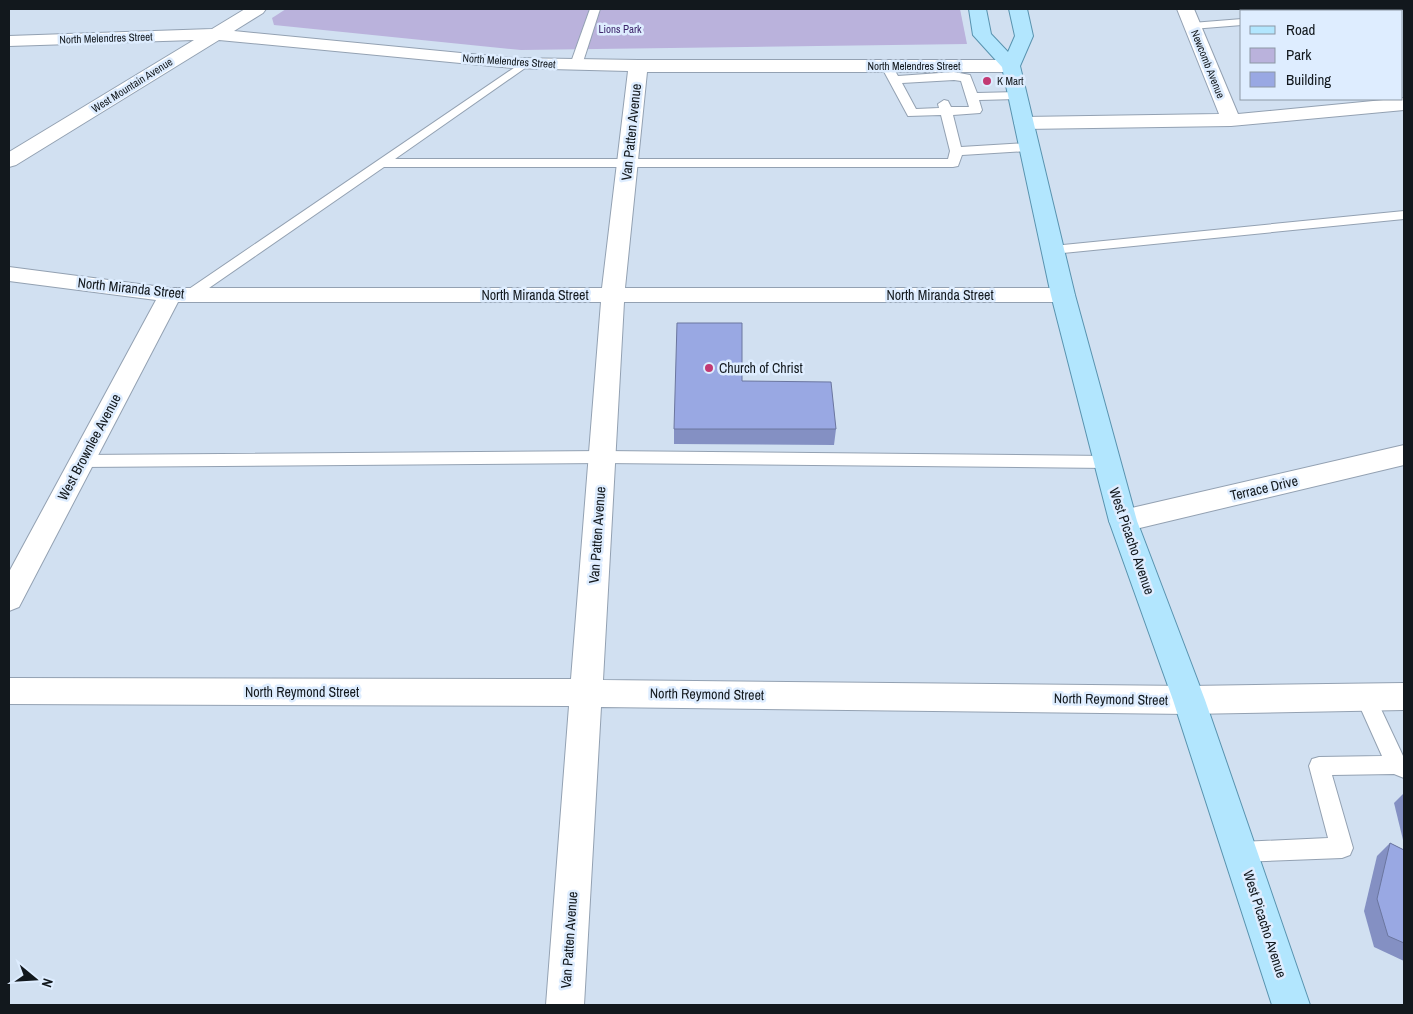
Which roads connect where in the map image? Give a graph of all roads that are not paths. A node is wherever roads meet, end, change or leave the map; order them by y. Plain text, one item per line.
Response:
1 (257, 9) edge
2 (595, 9) edge
3 (978, 9) edge
4 (1018, 9) edge
5 (1185, 9) edge
6 (1397, 9) edge
7 (1382, 10) edge
8 (1240, 22) edge
9 (1192, 26) junction
10 (214, 34) junction
11 (9, 41) edge
12 (524, 64) junction
13 (576, 65) junction
14 (638, 66) junction
15 (1011, 66) junction
16 (891, 73) junction
17 (931, 75) junction
18 (1017, 95) junction
19 (972, 97) junction
20 (1404, 104) edge
21 (945, 108) junction
22 (1231, 120) junction
23 (1026, 135) junction
24 (956, 150) junction
25 (9, 161) edge
26 (381, 163) junction
27 (628, 163) junction
28 (1404, 215) edge
29 (1053, 250) junction
30 (9, 274) edge
31 (180, 294) junction
32 (613, 295) junction
33 (1063, 295) junction
34 (1404, 455) edge
35 (603, 458) junction
36 (81, 462) junction
37 (1107, 462) junction
38 (1123, 521) junction
39 (9, 599) edge
40 (9, 691) edge
41 (586, 692) junction
42 (1404, 697) edge
43 (1366, 698) junction
44 (1190, 700) junction
45 (1401, 767) edge
46 (1241, 852) junction
47 (565, 1005) edge
48 (1291, 1005) edge

1 - 10 street, West Mountain Avenue
2 - 13 lane
3 - 15 main road
4 - 15 main road
5 - 9 street, Newcomb Avenue
6 - 7 lane
8 - 9 lane
9 - 22 street, Newcomb Avenue
10 - 11 street, North Melendres Street
10 - 12 street, North Melendres Street
10 - 25 street, West Mountain Avenue
12 - 13 street, North Melendres Street
12 - 26 lane
13 - 14 street, North Melendres Street
14 - 16 street, North Melendres Street
14 - 27 street, Van Patten Avenue
15 - 17 street, North Melendres Street
15 - 18 main road, West Picacho Avenue
16 - 17 street, North Melendres Street
16 - 21 lane
17 - 19 lane
18 - 19 lane
18 - 23 main road, West Picacho Avenue
19 - 21 lane
20 - 22 street
21 - 24 lane
22 - 23 street
23 - 24 lane
23 - 29 main road, West Picacho Avenue
24 - 27 lane
26 - 27 lane
26 - 31 lane
27 - 32 street, Van Patten Avenue
28 - 29 lane
29 - 33 main road, West Picacho Avenue
30 - 31 street, North Miranda Street
31 - 32 street, North Miranda Street
31 - 36 street, West Brownlee Avenue
32 - 33 street, North Miranda Street
32 - 35 street, Van Patten Avenue
33 - 37 main road, West Picacho Avenue
34 - 38 street, Terrace Drive
35 - 36 lane
35 - 37 lane
35 - 41 street, Van Patten Avenue
36 - 39 street, West Brownlee Avenue
37 - 38 main road, West Picacho Avenue
38 - 44 main road, West Picacho Avenue
40 - 41 street, North Reymond Street
41 - 44 street, North Reymond Street
41 - 47 street, Van Patten Avenue
42 - 43 street, North Reymond Street
43 - 44 street, North Reymond Street
43 - 45 lane
44 - 46 main road, West Picacho Avenue
45 - 46 lane
46 - 48 main road, West Picacho Avenue

